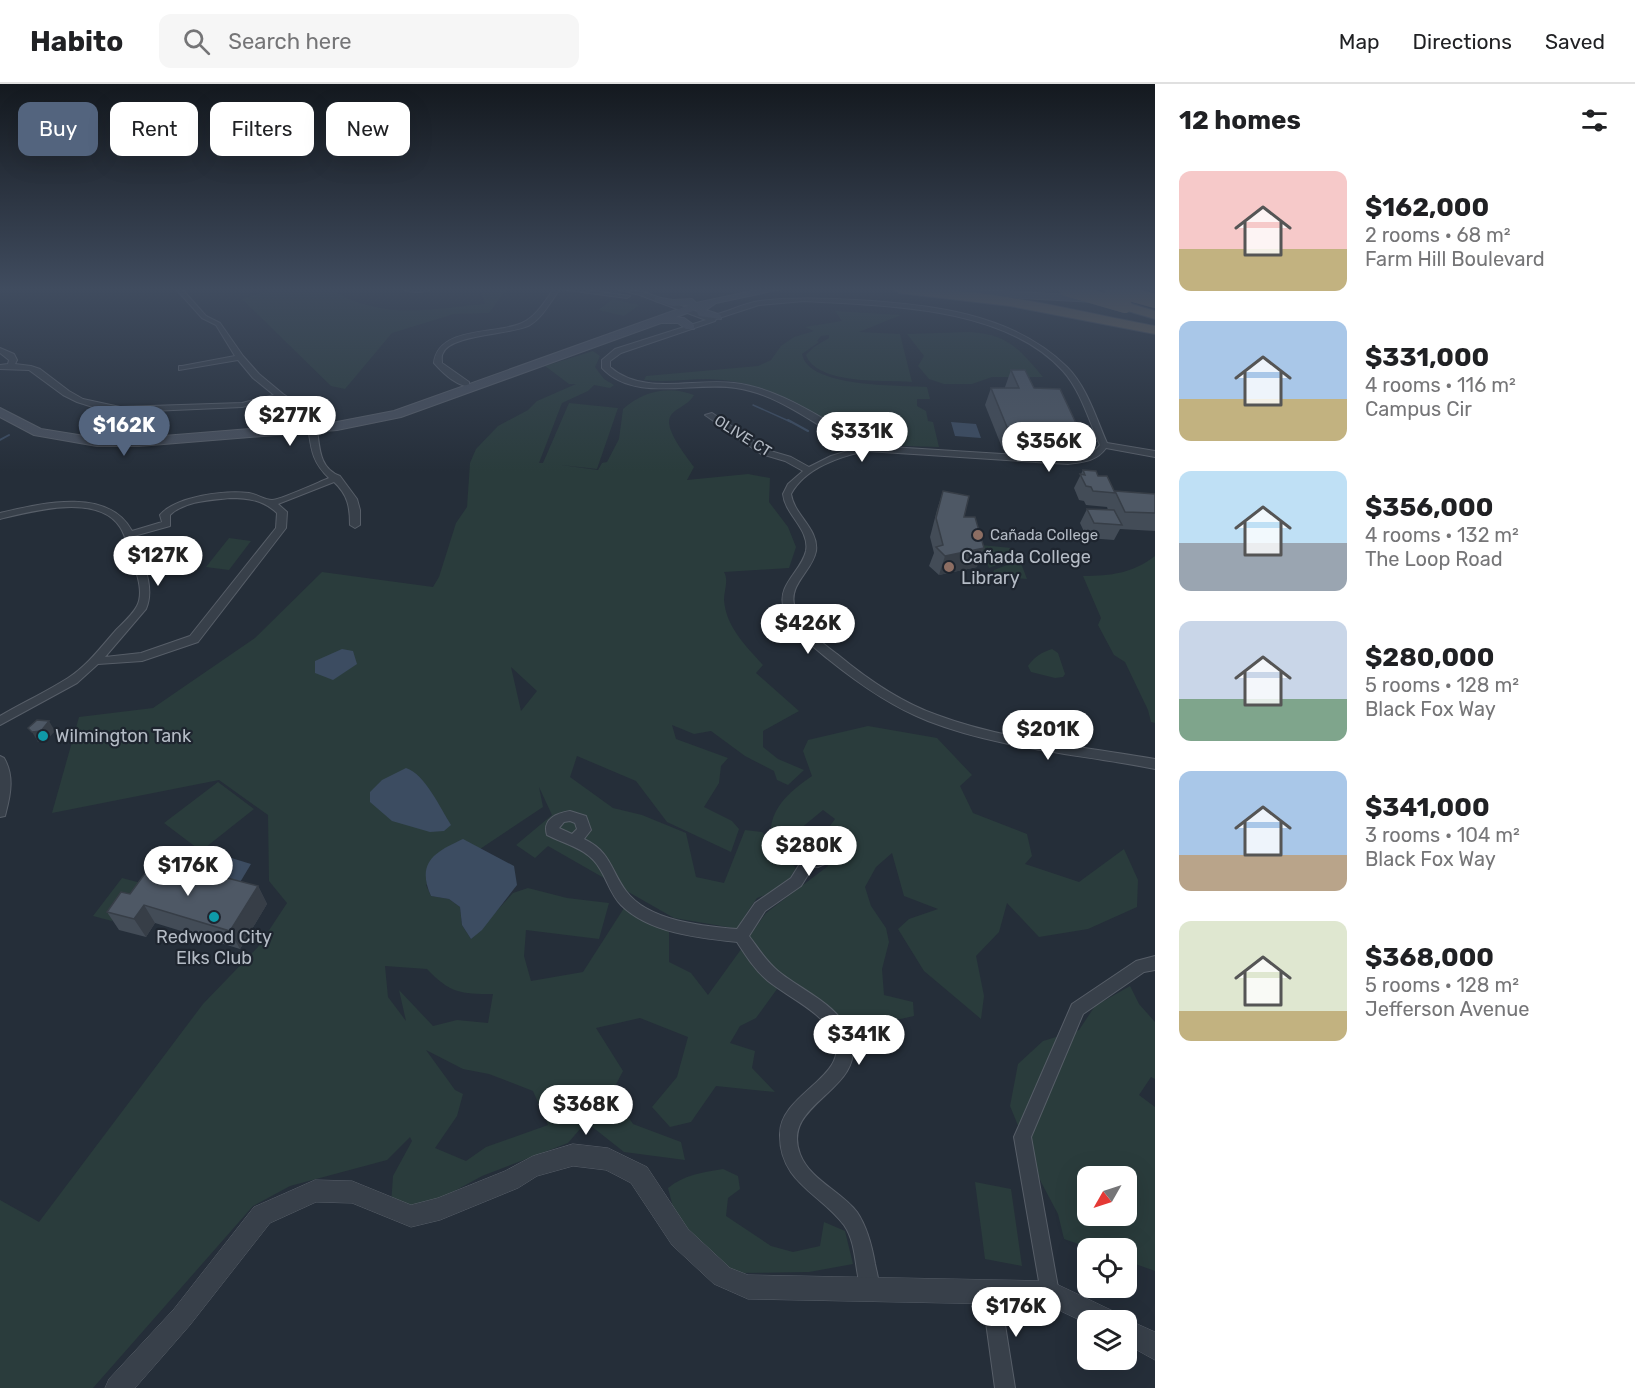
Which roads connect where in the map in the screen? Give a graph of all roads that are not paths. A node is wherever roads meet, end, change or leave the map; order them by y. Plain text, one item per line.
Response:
1 (0, 350) edge
2 (235, 350) edge
3 (441, 350) edge
4 (563, 350) edge
5 (576, 350) edge
6 (621, 350) edge
7 (1041, 350) edge
8 (240, 357) junction
9 (11, 365) junction
10 (0, 367) edge
11 (182, 368) dead end
12 (466, 384) junction
13 (280, 396) junction
14 (0, 412) edge
15 (709, 415) dead end
16 (383, 416) junction
17 (811, 418) junction
18 (313, 429) junction
19 (1104, 445) junction
20 (882, 448) junction
21 (1155, 454) edge
22 (841, 455) junction
23 (809, 470) junction
24 (339, 480) junction
25 (275, 505) junction
26 (0, 516) edge
27 (355, 525) dead end
28 (128, 535) junction
29 (96, 660) junction
30 (0, 721) edge
31 (0, 761) edge
32 (1155, 764) edge
33 (0, 812) edge
34 (575, 839) dead end
35 (809, 861) dead end
36 (741, 936) junction
37 (1155, 963) edge
38 (870, 1288) junction
39 (991, 1293) junction
40 (1050, 1293) junction
41 (1084, 1310) edge
42 (1137, 1336) edge
43 (1155, 1348) edge
44 (118, 1388) edge
45 (1005, 1388) edge

1 - 9 street
2 - 8 street
3 - 12 street
4 - 12 main road
5 - 16 main road
6 - 17 street
7 - 19 street
8 - 11 street
8 - 13 street
9 - 10 street
9 - 13 street
12 - 16 main road
13 - 18 street
14 - 18 main road
15 - 23 street, OLIVE CT
16 - 18 main road
17 - 20 street
17 - 22 street
18 - 24 street
19 - 20 street
19 - 21 street
20 - 22 street
22 - 23 street
23 - 32 street
24 - 25 street
24 - 27 street
25 - 28 street
25 - 29 street
26 - 28 street
28 - 29 street
29 - 30 street
31 - 33 street
34 - 36 street
35 - 36 street
36 - 38 street
37 - 40 street
38 - 39 street
38 - 44 street
39 - 40 street
39 - 45 street
40 - 41 street
42 - 43 street

